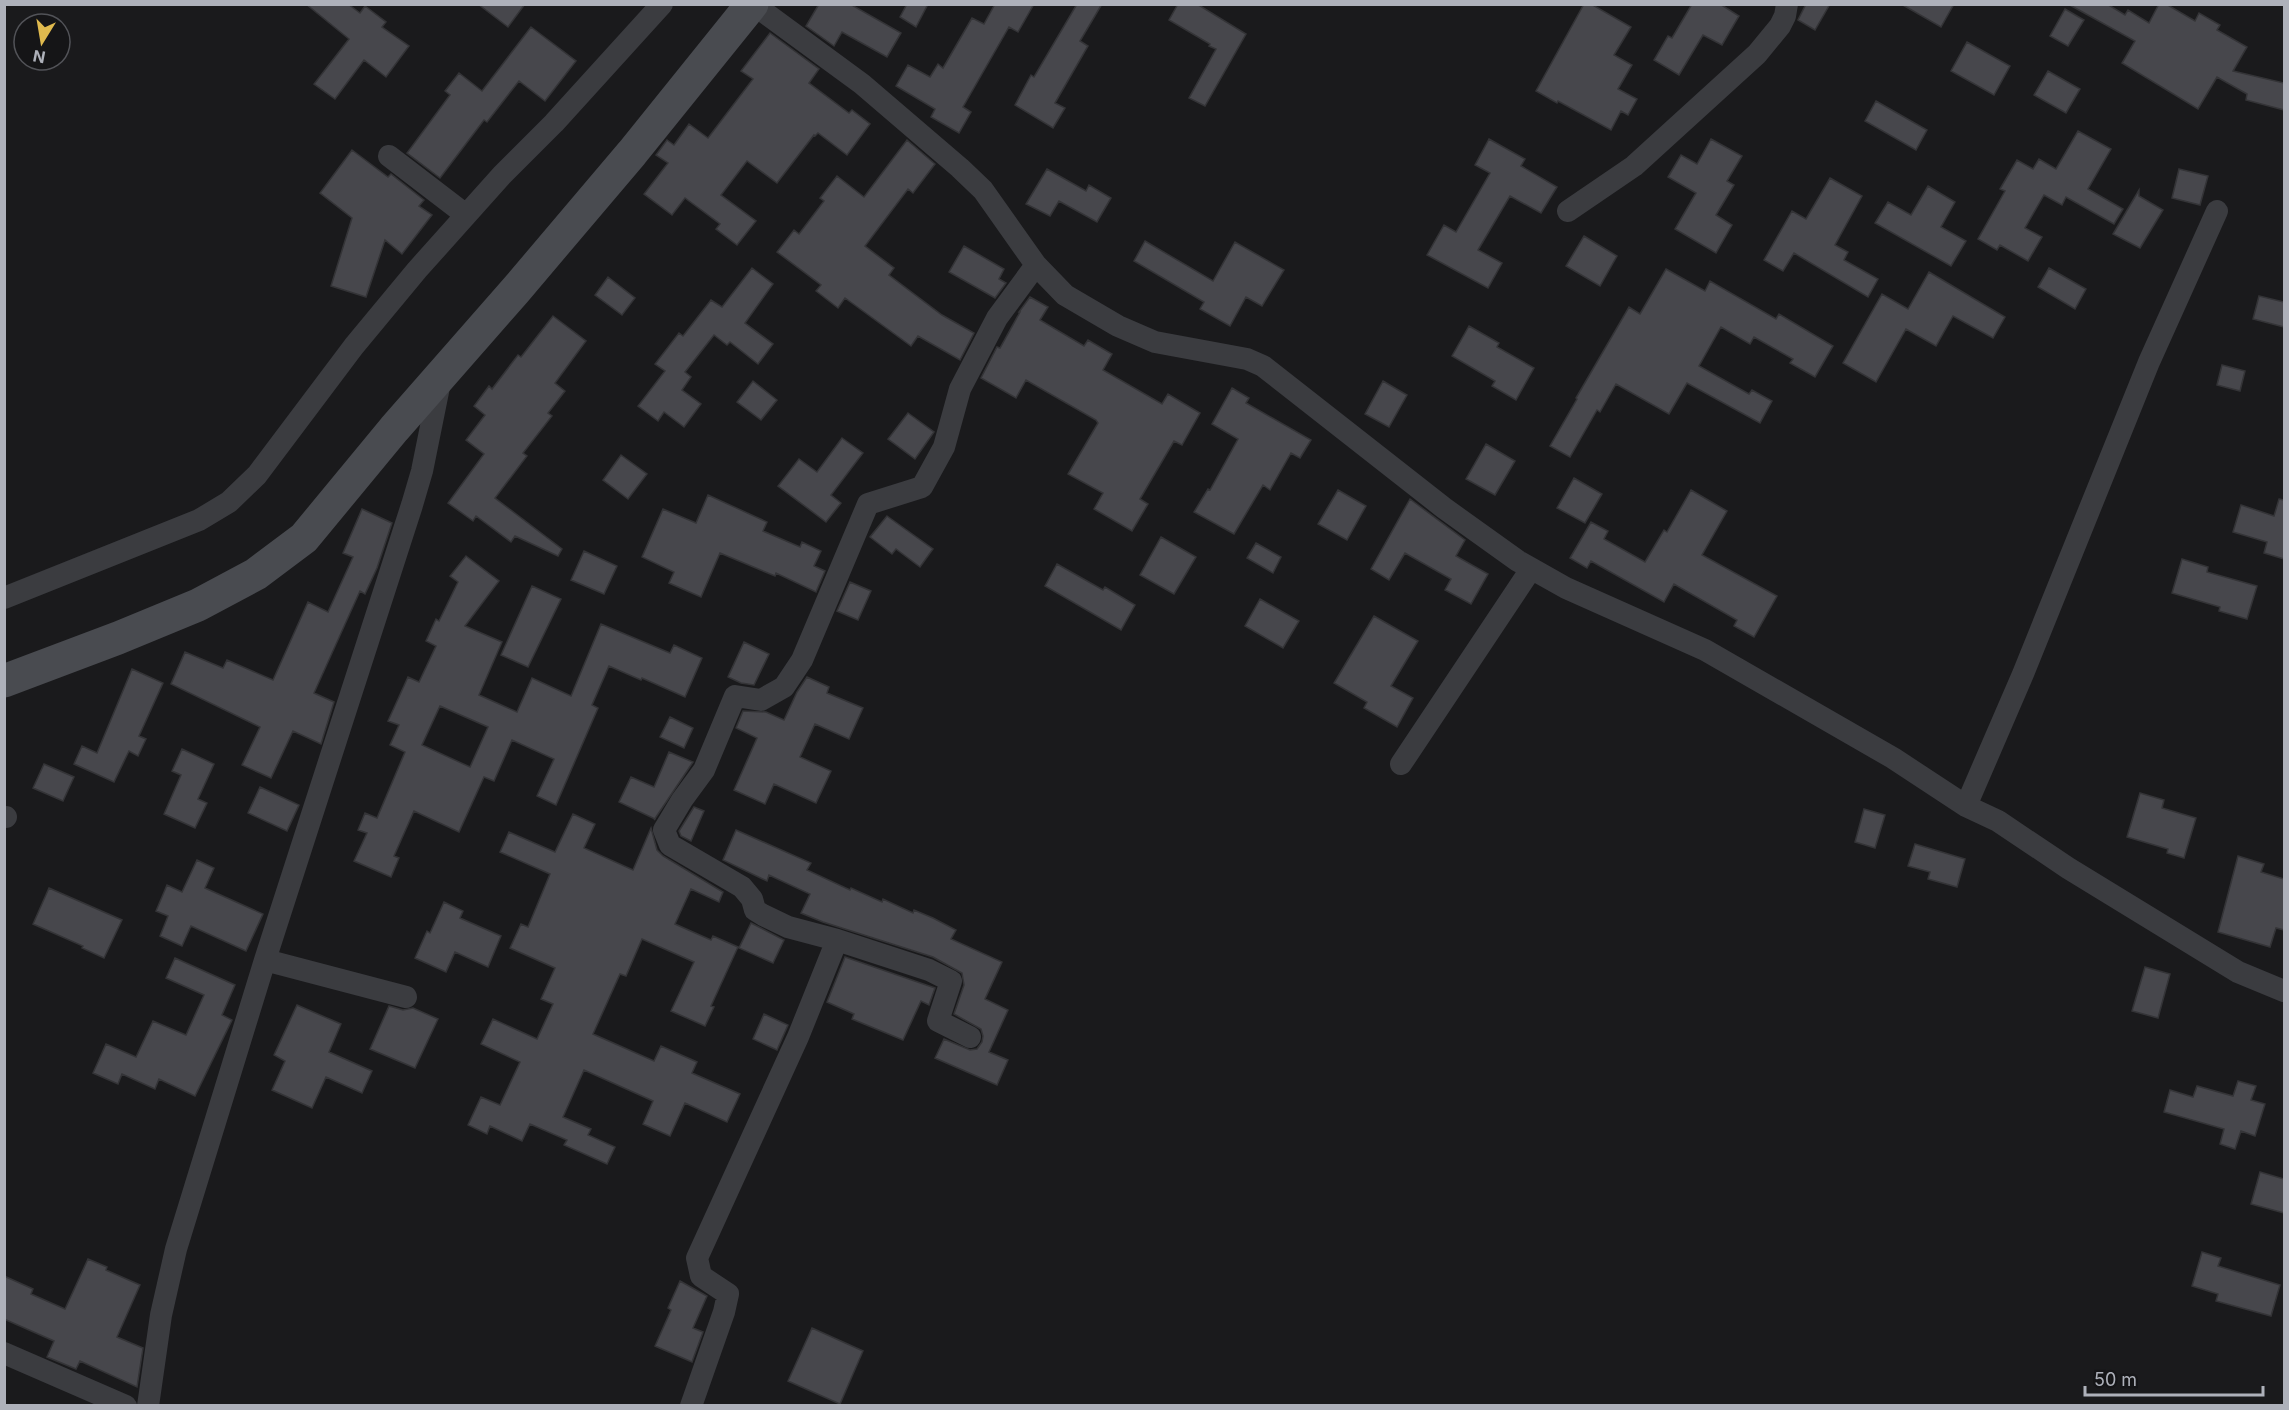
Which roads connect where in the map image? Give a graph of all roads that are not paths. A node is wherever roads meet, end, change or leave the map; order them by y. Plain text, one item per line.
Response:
1 (662, 4) edge
2 (753, 4) edge
3 (1787, 4) edge
4 (388, 156) dead end
5 (1568, 211) dead end
6 (2217, 211) dead end
7 (466, 214) junction
8 (1036, 265) junction
9 (442, 376) junction
10 (1531, 569) junction
11 (4, 598) edge
12 (4, 681) edge
13 (1401, 764) dead end
14 (1966, 806) junction
15 (837, 940) junction
16 (265, 960) junction
17 (2284, 991) edge
18 (406, 997) dead end
19 (970, 1037) dead end
20 (4, 1353) edge
21 (126, 1406) edge
22 (148, 1406) edge
23 (691, 1406) edge

1 - 7 street
2 - 8 street
2 - 9 main road
3 - 5 street
4 - 7 street
6 - 14 street
7 - 11 street
8 - 10 street
8 - 15 street
9 - 12 main road
9 - 16 street
10 - 13 street
10 - 14 street
14 - 17 street
15 - 19 street
15 - 23 street
16 - 18 street
16 - 22 street
20 - 21 street

